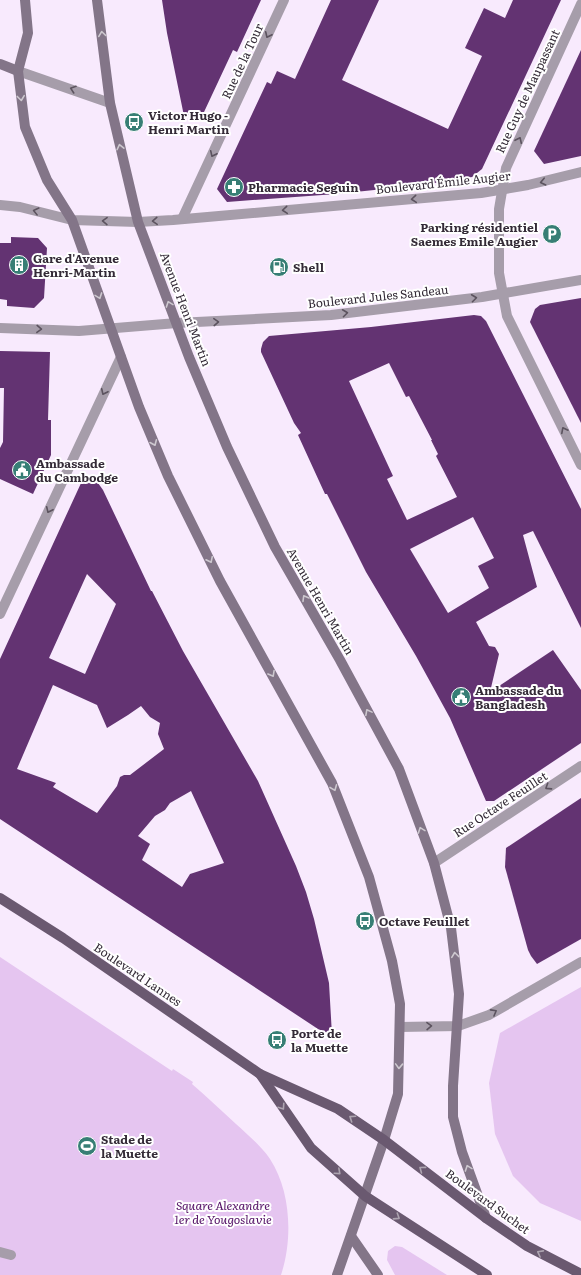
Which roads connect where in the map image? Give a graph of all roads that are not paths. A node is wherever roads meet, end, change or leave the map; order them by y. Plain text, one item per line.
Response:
1 (25, 0) edge
2 (97, 0) edge
3 (284, 0) edge
4 (581, 4) edge
5 (0, 64) edge
6 (18, 71) junction
7 (110, 102) junction
8 (581, 172) edge
9 (502, 189) junction
10 (0, 205) edge
11 (182, 219) junction
12 (72, 220) junction
13 (138, 222) junction
14 (581, 280) edge
15 (502, 294) junction
16 (177, 323) junction
17 (0, 328) edge
18 (111, 329) junction
19 (121, 357) junction
20 (581, 465) edge
21 (0, 614) edge
22 (581, 766) edge
23 (434, 863) junction
24 (0, 898) edge
25 (581, 962) edge
26 (458, 1026) junction
27 (400, 1027) junction
28 (260, 1074) junction
29 (384, 1140) junction
30 (365, 1196) junction
31 (486, 1218) junction
32 (351, 1236) junction
33 (0, 1252) edge
34 (11, 1255) dead end
35 (576, 1273) edge
36 (337, 1275) edge
37 (378, 1275) edge
38 (488, 1275) edge

1 - 6 main road
7 -> 2 main road, Avenue Henri Martin
3 -> 11 street, Rue de la Tour
9 -> 4 street, Rue Guy de Maupassant
5 - 6 main road
7 -> 6 street
6 -> 12 main road
13 -> 7 main road, Avenue Henri Martin
8 -> 9 street, Boulevard Émile Augier
9 -> 11 street, Boulevard Émile Augier
9 - 15 street, Rue Guy de Maupassant
12 -> 10 street, Boulevard Émile Augier
11 -> 13 street, Boulevard Émile Augier
13 -> 12 street, Boulevard Émile Augier
12 -> 18 main road
16 -> 13 main road, Avenue Henri Martin
14 - 15 street, Boulevard Jules Sandeau
16 -> 15 street, Boulevard Jules Sandeau
20 -> 15 street, Rue Guy de Maupassant
16 - 18 street, Boulevard Jules Sandeau
23 -> 16 main road, Avenue Henri Martin
17 -> 18 street, Boulevard Jules Sandeau
18 - 19 main road
19 -> 21 street
19 -> 27 main road
22 -> 23 street, Rue Octave Feuillet
26 -> 23 main road, Avenue Henri Martin
24 - 28 main road, Boulevard Lannes
26 -> 25 street
27 -> 26 street
31 -> 26 main road, Avenue Henri Martin
27 -> 29 main road
29 -> 28 main road, Boulevard Lannes
28 -> 30 main road, Boulevard Lannes
29 - 30 main road
31 -> 29 main road, Boulevard Suchet
30 - 32 main road
30 -> 38 main road
35 -> 31 main road, Boulevard Suchet
32 - 36 main road
32 - 37 main road
33 - 34 street

